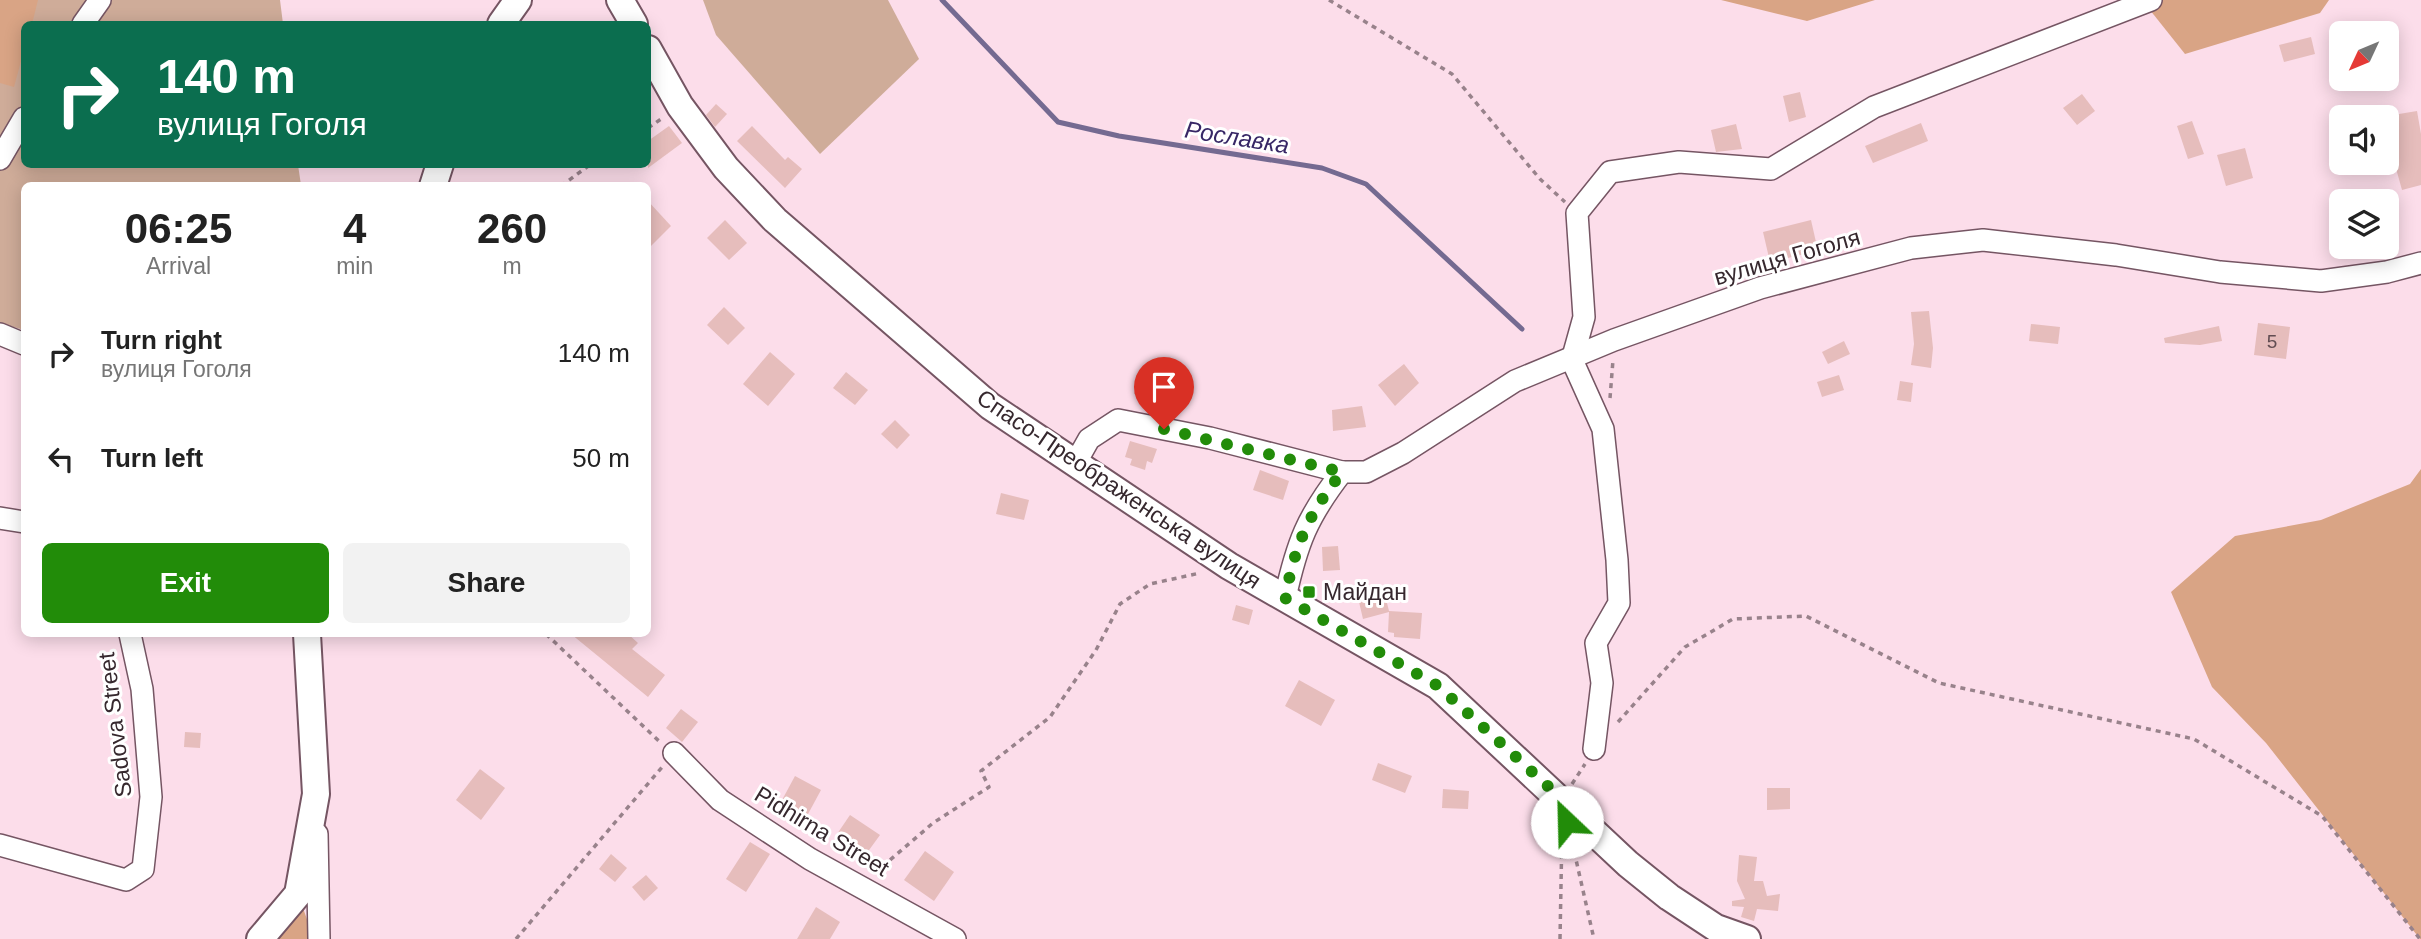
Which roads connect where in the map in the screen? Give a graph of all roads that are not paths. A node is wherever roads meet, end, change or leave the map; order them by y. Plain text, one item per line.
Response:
1 (100, 0) edge
2 (518, 0) edge
3 (620, 0) edge
4 (2151, 0) edge
5 (85, 21) edge
6 (503, 21) edge
7 (632, 21) edge
8 (651, 55) edge
9 (21, 123) edge
10 (0, 159) edge
11 (2421, 262) edge
12 (0, 334) edge
13 (21, 343) edge
14 (1572, 360) junction
15 (1076, 462) junction
16 (1342, 472) junction
17 (0, 518) edge
18 (21, 522) edge
19 (1285, 598) junction
20 (131, 637) edge
21 (307, 637) edge
22 (1594, 749) road end
23 (674, 753) road end
24 (316, 794) junction
25 (0, 845) edge
26 (260, 939) edge
27 (319, 939) edge
28 (955, 939) edge
29 (1747, 939) edge

1 - 5 street
2 - 6 street
3 - 7 street
4 - 14 street
8 - 15 street, Спасо-Преображенська вулиця
9 - 10 street
11 - 14 street, вулиця Гоголя
12 - 13 street
14 - 16 street, вулиця Гоголя
14 - 22 street
15 - 16 street
15 - 19 street, Спасо-Преображенська вулиця
16 - 19 street
17 - 18 street
19 - 29 street, Спасо-Преображенська вулиця
20 - 25 street, Sadova Street
21 - 24 street
23 - 28 street, Pidhirna Street
24 - 26 street
24 - 27 street

